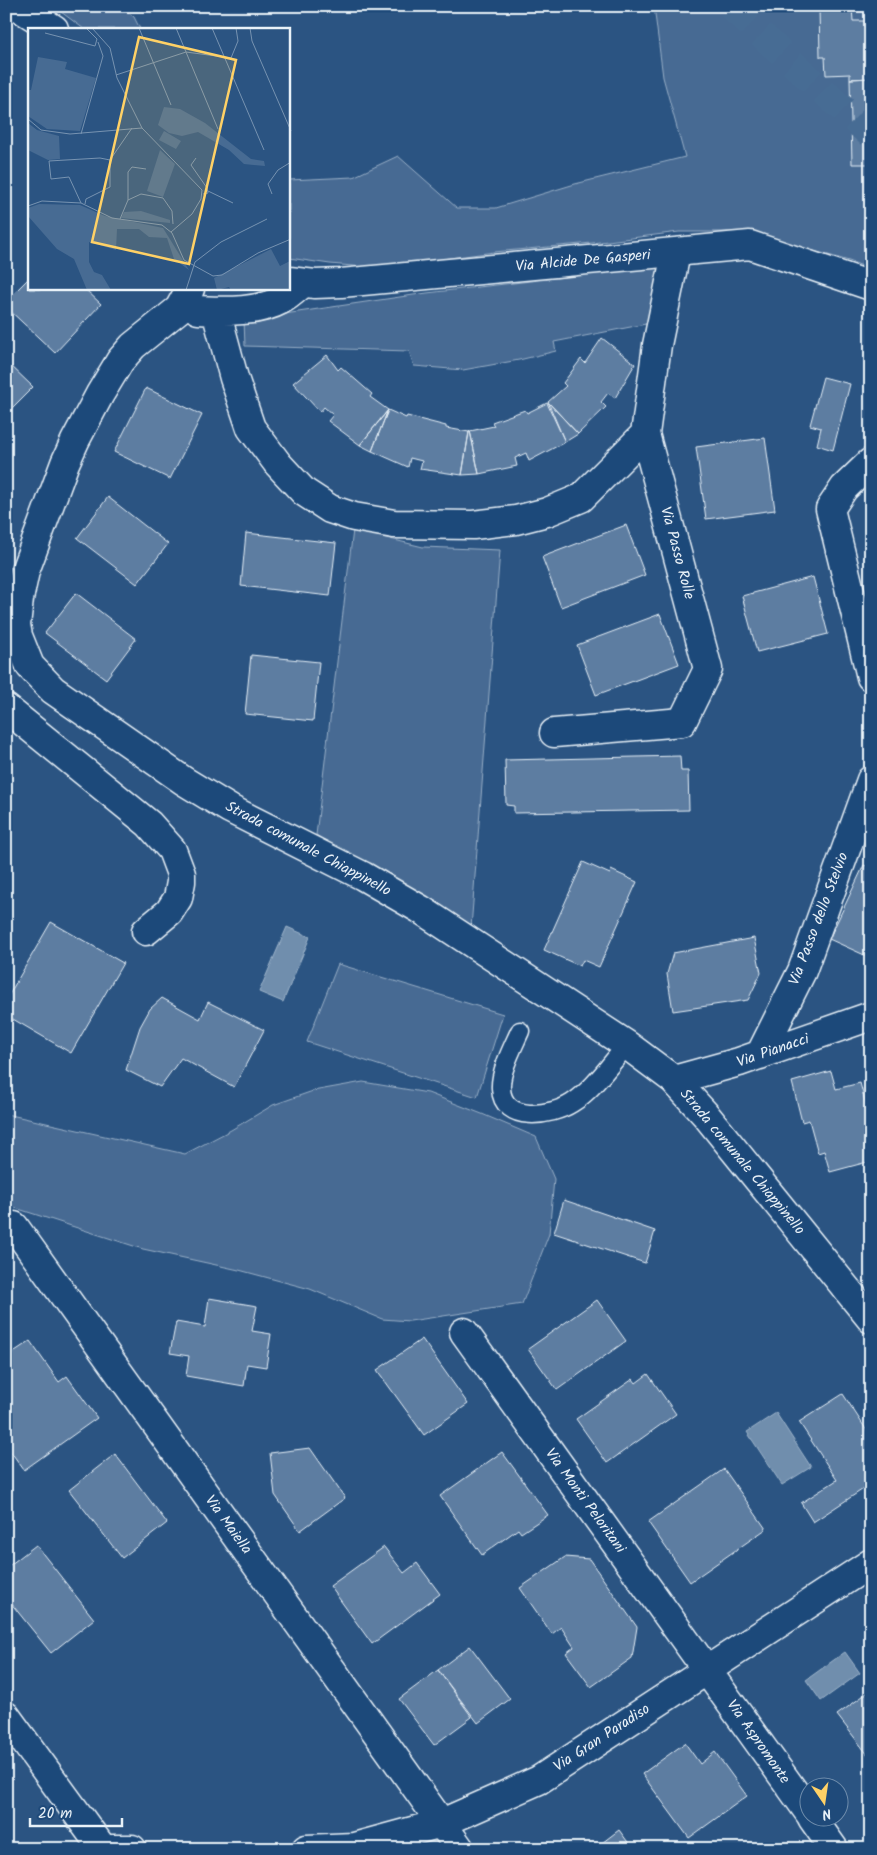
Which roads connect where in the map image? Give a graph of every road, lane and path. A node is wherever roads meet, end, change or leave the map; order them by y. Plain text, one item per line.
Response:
1 (17, 6) edge
2 (52, 28) edge
3 (676, 253) junction
4 (296, 282) edge
5 (871, 286) edge
6 (289, 290) edge
7 (185, 299) edge
8 (216, 311) junction
9 (645, 434) junction
10 (871, 462) edge
11 (12, 638) edge
12 (871, 677) edge
13 (6, 708) edge
14 (554, 733) dead end
15 (871, 780) edge
16 (146, 931) dead end
17 (871, 1016) edge
18 (520, 1030) dead end
19 (627, 1045) junction
20 (760, 1055) junction
21 (674, 1080) junction
22 (14, 1226) dead end
23 (871, 1319) edge
24 (464, 1332) dead end
25 (871, 1563) edge
26 (706, 1669) junction
27 (6, 1716) edge
28 (800, 1801) edge
29 (442, 1823) junction
30 (819, 1828) edge
31 (102, 1848) edge
32 (132, 1849) edge
33 (306, 1849) edge
34 (460, 1849) edge
35 (834, 1849) edge

1 - 2 street
3 - 4 street, Via Alcide De Gasperi
3 - 5 street, Via Alcide De Gasperi
3 - 9 street, Via Passo Rolle
6 - 8 street, Strada comunale Chiappinello
7 - 8 street, Strada comunale Chiappinello
7 - 11 street, Strada comunale Chiappinello
8 - 9 street
9 - 14 street, Via Passo Rolle
10 - 12 street
11 - 19 street, Strada comunale Chiappinello
13 - 16 street
15 - 20 street, Via Passo dello Stelvio
17 - 20 street, Via Pianacci
18 - 19 lane
19 - 21 street, Strada comunale Chiappinello
20 - 21 street, Via Pianacci
21 - 23 street, Strada comunale Chiappinello
22 - 29 street, Via Maiella
24 - 26 street, Via Monti Peloritani
25 - 26 street, Via Gran Paradiso
26 - 28 street, Via Aspromonte
26 - 29 street, Via Gran Paradiso
27 - 31 street
29 - 33 street, Via Gran Paradiso
29 - 34 street, Via Maiella
30 - 35 street, Via Aspromonte
31 - 32 street

